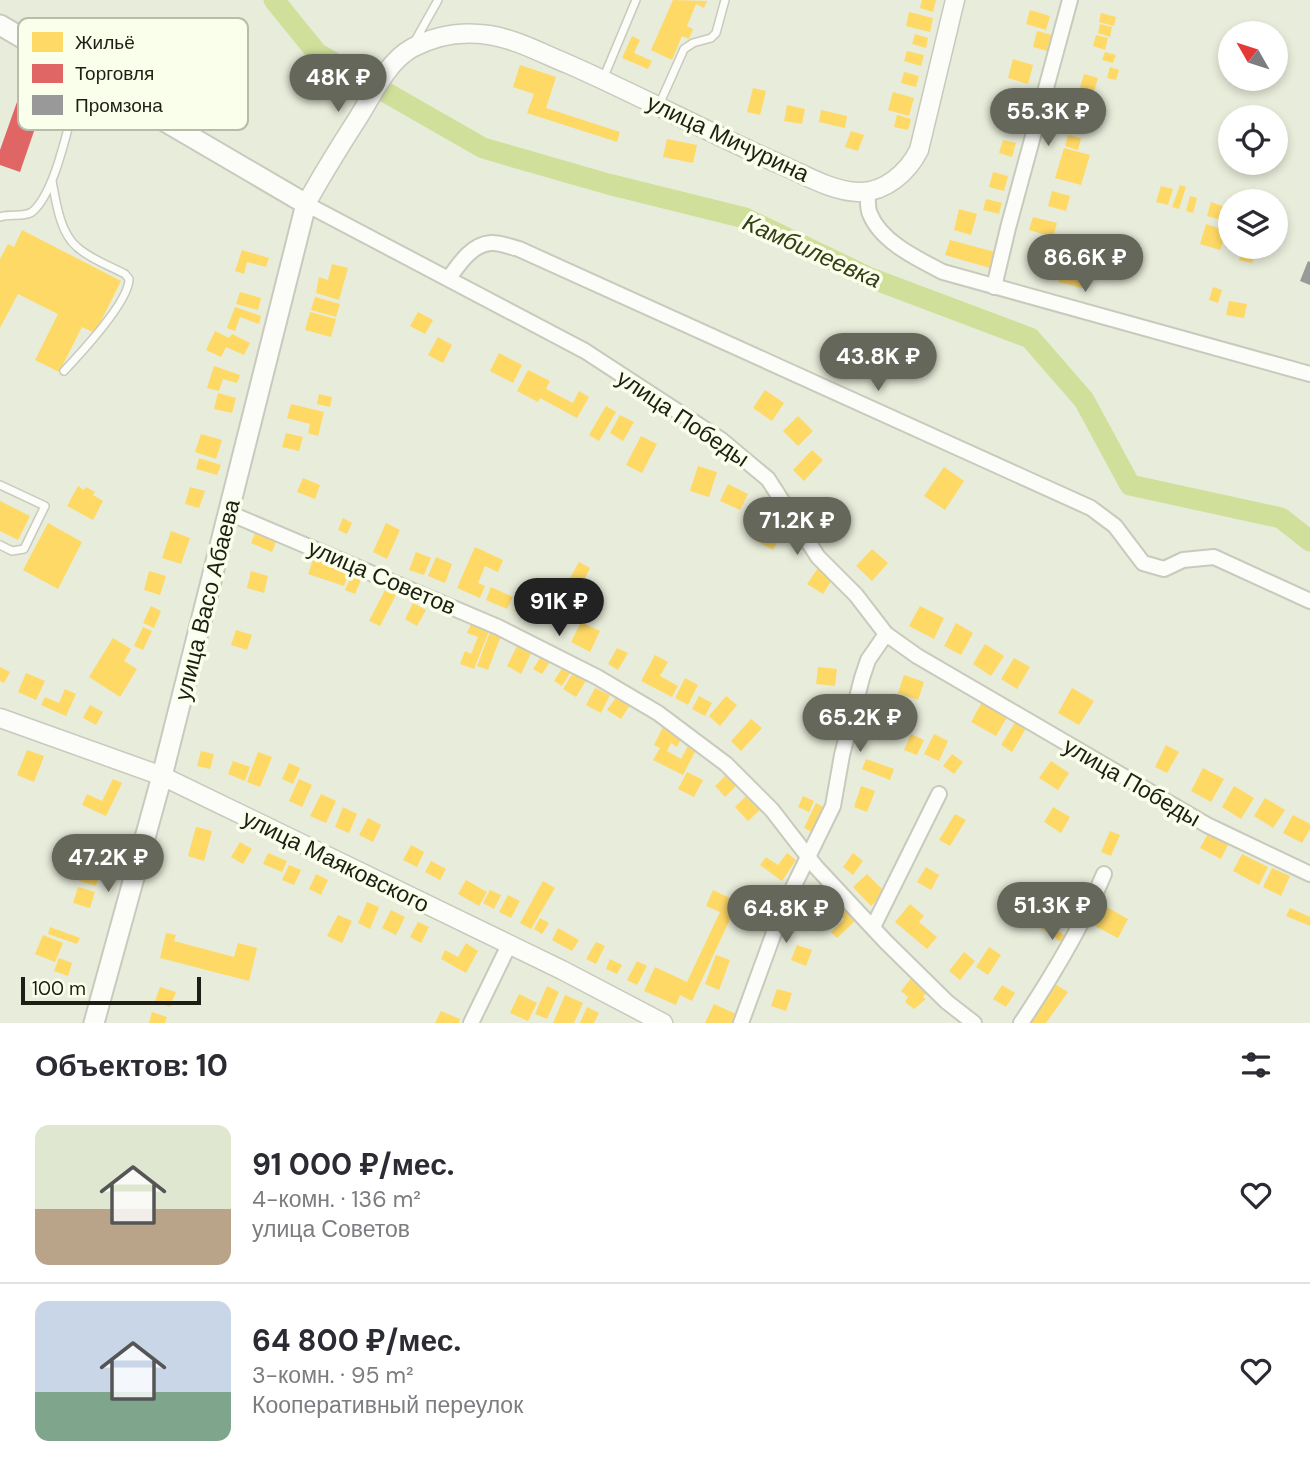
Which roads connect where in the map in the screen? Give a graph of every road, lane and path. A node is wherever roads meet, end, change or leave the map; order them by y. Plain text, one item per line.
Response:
1 (438, 0) edge
2 (636, 0) edge
3 (725, 0) edge
4 (955, 0) edge
5 (1070, 0) edge
6 (0, 25) edge
7 (18, 36) edge
8 (411, 48) junction
9 (603, 79) junction
10 (659, 106) junction
11 (67, 130) edge
12 (180, 130) edge
13 (321, 178) joint
14 (52, 181) junction
15 (868, 192) junction
16 (306, 204) junction
17 (0, 217) edge
18 (449, 278) junction
19 (994, 287) junction
20 (64, 371) dead end
21 (1310, 374) edge
22 (0, 485) edge
23 (229, 513) junction
24 (0, 545) edge
25 (1310, 601) edge
26 (887, 634) junction
27 (0, 718) edge
28 (162, 776) junction
29 (939, 794) dead end
30 (808, 857) junction
31 (1104, 874) dead end
32 (1310, 874) edge
33 (873, 927) junction
34 (509, 945) junction
35 (94, 1023) edge
36 (471, 1023) edge
37 (663, 1023) edge
38 (741, 1023) edge
39 (974, 1023) edge
40 (1021, 1023) edge

1 - 8 lane
2 - 9 lane
3 - 10 lane
4 - 15 street
5 - 19 street
6 - 7 main road, улица Победы
8 - 9 street, улица Мичурина
8 - 13 street, улица Мичурина
9 - 10 street, улица Мичурина
10 - 15 street, улица Мичурина
11 - 14 lane
12 - 16 main road, улица Победы
13 - 16 street, улица Васо Абаева
14 - 17 lane
14 - 20 lane
15 - 19 street
16 - 18 street, улица Победы
16 - 23 main road, улица Васо Абаева
18 - 25 street
18 - 26 street, улица Победы
19 - 21 street
22 - 24 lane
23 - 28 main road, улица Васо Абаева
23 - 30 street, улица Советов
26 - 30 street
26 - 32 street, улица Победы
27 - 28 street, улица Маяковского
28 - 34 street, улица Маяковского
28 - 35 main road, улица Васо Абаева
29 - 33 street
30 - 33 street, улица Советов
30 - 38 street
31 - 40 street
33 - 39 street, улица Советов
34 - 36 street
34 - 37 street, улица Маяковского

